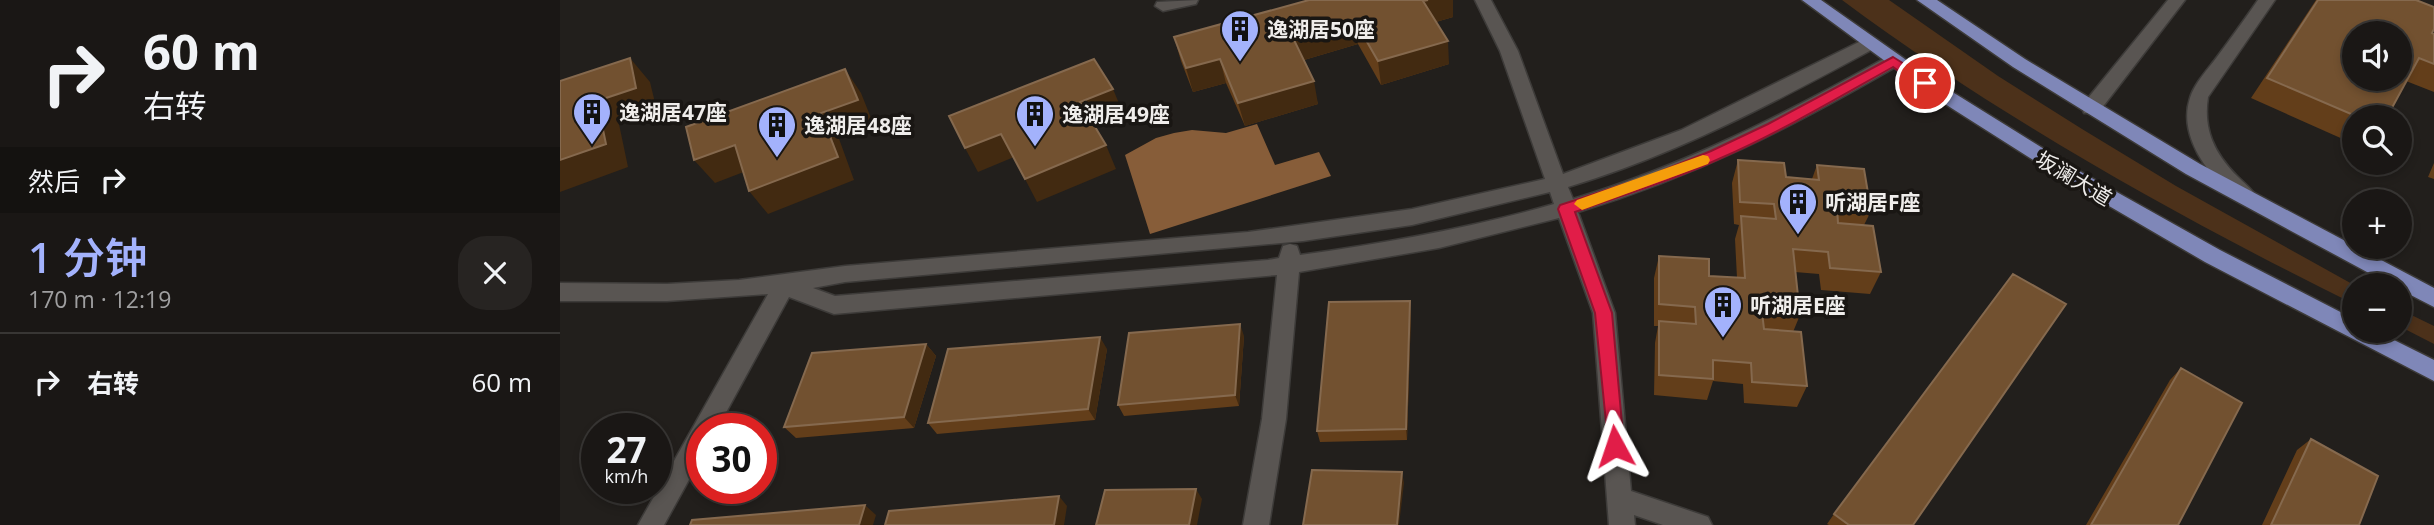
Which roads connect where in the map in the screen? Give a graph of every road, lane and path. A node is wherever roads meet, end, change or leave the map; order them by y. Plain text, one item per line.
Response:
1 (1190, 0) edge
2 (1483, 0) edge
3 (1811, 0) edge
4 (1925, 0) edge
5 (2178, 0) edge
6 (2267, 0) edge
7 (1163, 6) dead end
8 (1869, 44) junction
9 (1893, 61) junction
10 (2091, 108) junction
11 (1556, 182) junction
12 (2253, 202) junction
13 (1566, 209) junction
14 (1291, 236) junction
15 (1289, 265) junction
16 (784, 286) junction
17 (560, 292) edge
18 (2434, 298) edge
19 (2342, 323) edge
20 (2380, 343) edge
21 (2434, 371) edge
22 (713, 413) edge
23 (686, 462) edge
24 (1620, 499) junction
25 (651, 525) edge
26 (1256, 525) edge
27 (1622, 525) edge
28 (1699, 525) edge

1 - 7 street
2 - 11 street
3 - 8 main road, 坂澜大道
4 - 10 main road
5 - 10 street
6 - 12 street
8 - 9 main road, 坂澜大道
8 - 11 street
9 - 13 street
9 - 19 main road, 坂澜大道
10 - 12 main road
11 - 13 street
11 - 14 street
12 - 18 main road
13 - 15 street
13 - 24 street
14 - 15 street
14 - 16 street
15 - 16 street
15 - 26 street
16 - 17 street
16 - 22 street
20 - 21 main road, 坂澜大道
23 - 25 street
24 - 27 street
24 - 28 street

